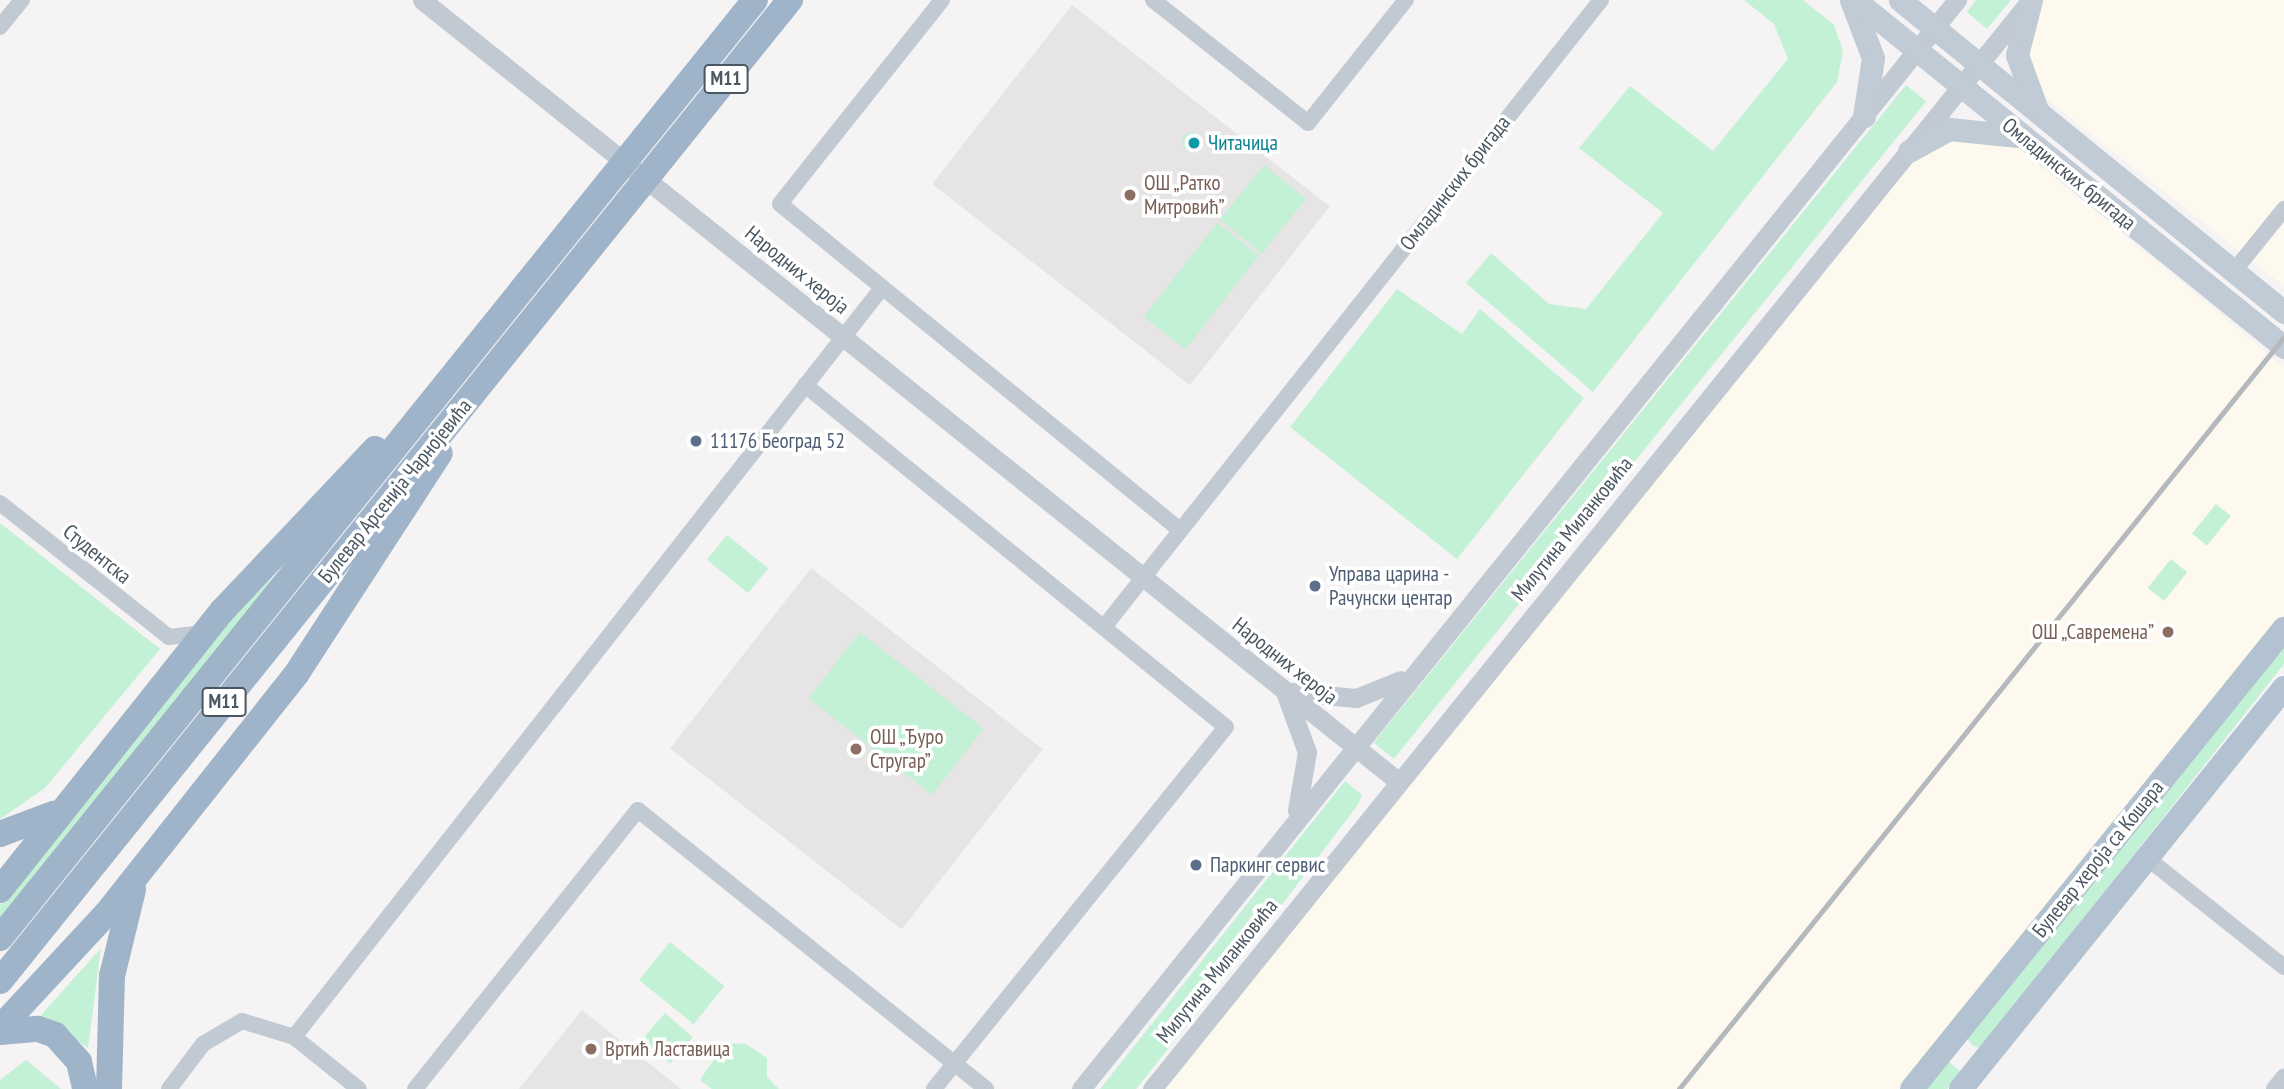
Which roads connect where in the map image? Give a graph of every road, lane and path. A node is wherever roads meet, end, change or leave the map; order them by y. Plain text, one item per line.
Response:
1 (22, 0) edge
2 (422, 0) edge
3 (755, 0) edge
4 (790, 0) edge
5 (942, 0) edge
6 (1153, 0) edge
7 (1406, 0) edge
8 (1601, 0) edge
9 (1853, 0) edge
10 (1900, 0) edge
11 (1957, 0) edge
12 (2031, 0) edge
13 (0, 27) edge
14 (1936, 28) junction
15 (1918, 51) junction
16 (1979, 63) junction
17 (1961, 86) junction
18 (2039, 113) junction
19 (1864, 116) junction
20 (2023, 137) junction
21 (1909, 151) junction
22 (2284, 209) edge
23 (2234, 271) junction
24 (882, 288) junction
25 (2284, 312) edge
26 (843, 337) junction
27 (2284, 347) edge
28 (809, 379) junction
29 (433, 402) junction
30 (450, 423) junction
31 (0, 503) edge
32 (1180, 530) junction
33 (1143, 577) junction
34 (1104, 627) junction
35 (2284, 629) edge
36 (203, 634) junction
37 (169, 637) junction
38 (171, 672) junction
39 (1411, 673) junction
40 (2284, 688) edge
41 (1284, 690) junction
42 (1354, 745) junction
43 (1398, 781) junction
44 (60, 810) junction
45 (1292, 824) junction
46 (0, 834) edge
47 (31, 848) junction
48 (2147, 858) junction
49 (0, 861) edge
50 (142, 869) junction
51 (0, 890) edge
52 (0, 938) edge
53 (2284, 967) edge
54 (0, 981) edge
55 (0, 1030) edge
56 (1958, 1033) junction
57 (294, 1037) junction
58 (1941, 1053) junction
59 (1988, 1057) junction
60 (954, 1063) junction
61 (2284, 1076) edge
62 (1967, 1083) edge
63 (85, 1089) edge
64 (109, 1089) edge
65 (169, 1089) edge
66 (359, 1089) edge
67 (415, 1089) edge
68 (934, 1089) edge
69 (986, 1089) edge
70 (1081, 1089) edge
71 (1152, 1089) edge
72 (1912, 1089) edge
73 (2274, 1089) edge

1 - 13 street
2 - 26 street, Народних хероја
3 - 29 highway, Булевар Арсенија Чарнојевића / M11
4 - 30 highway, Булевар Арсенија Чарнојевића / M11
5 - 24 street, Народних хероја
6 - 7 street
8 - 32 street, Омладинских бригада
9 - 15 main road, Омладинских бригада
9 - 19 main road
10 - 14 main road, Омладинских бригада
11 - 14 street, Милутина Миланковића
12 - 16 street, Милутина Миланковића
12 - 18 main road
14 - 15 street, Милутина Миланковића
14 - 16 main road, Омладинских бригада
15 - 17 main road, Омладинских бригада
15 - 19 street, Милутина Миланковића
16 - 17 street, Милутина Миланковића
16 - 18 main road, Омладинских бригада
17 - 20 main road, Омладинских бригада
17 - 21 street, Милутина Миланковића
18 - 23 main road, Омладинских бригада
19 - 39 street, Милутина Миланковића
20 - 21 main road
20 - 27 main road, Омладинских бригада
21 - 43 street, Милутина Миланковића
22 - 23 street
23 - 25 main road, Омладинских бригада
24 - 26 street
24 - 32 street, Народних хероја
26 - 28 street
26 - 33 street, Народних хероја
28 - 34 street
28 - 57 street
29 - 36 highway
29 - 52 highway, Булевар Арсенија Чарнојевића / M11
30 - 50 highway
30 - 54 highway, Булевар Арсенија Чарнојевића / M11
31 - 37 street, Студентска
32 - 33 street
33 - 34 street
33 - 41 street, Народних хероја
34 - 60 street
35 - 56 main road, Булевар хероја са Кошара
36 - 37 street
36 - 38 highway
37 - 38 street
38 - 44 highway
39 - 41 street
39 - 42 street, Милутина Миланковића
40 - 48 main road, Булевар хероја са Кошара
41 - 42 street, Народних хероја
41 - 45 street
42 - 43 street, Народних хероја
42 - 45 street, Милутина Миланковића
43 - 71 street, Милутина Миланковића
44 - 46 highway
44 - 47 highway
45 - 70 street, Милутина Миланковића
47 - 49 highway
47 - 51 highway
48 - 53 street
48 - 59 main road, Булевар хероја са Кошара
50 - 55 highway
50 - 64 highway
55 - 63 highway
56 - 58 main road, Булевар хероја са Кошара
56 - 59 main road
57 - 65 street
57 - 66 street
58 - 62 main road
58 - 72 main road, Булевар хероја са Кошара
59 - 62 main road, Булевар хероја са Кошара
60 - 67 street
60 - 68 street
60 - 69 street
61 - 73 street

